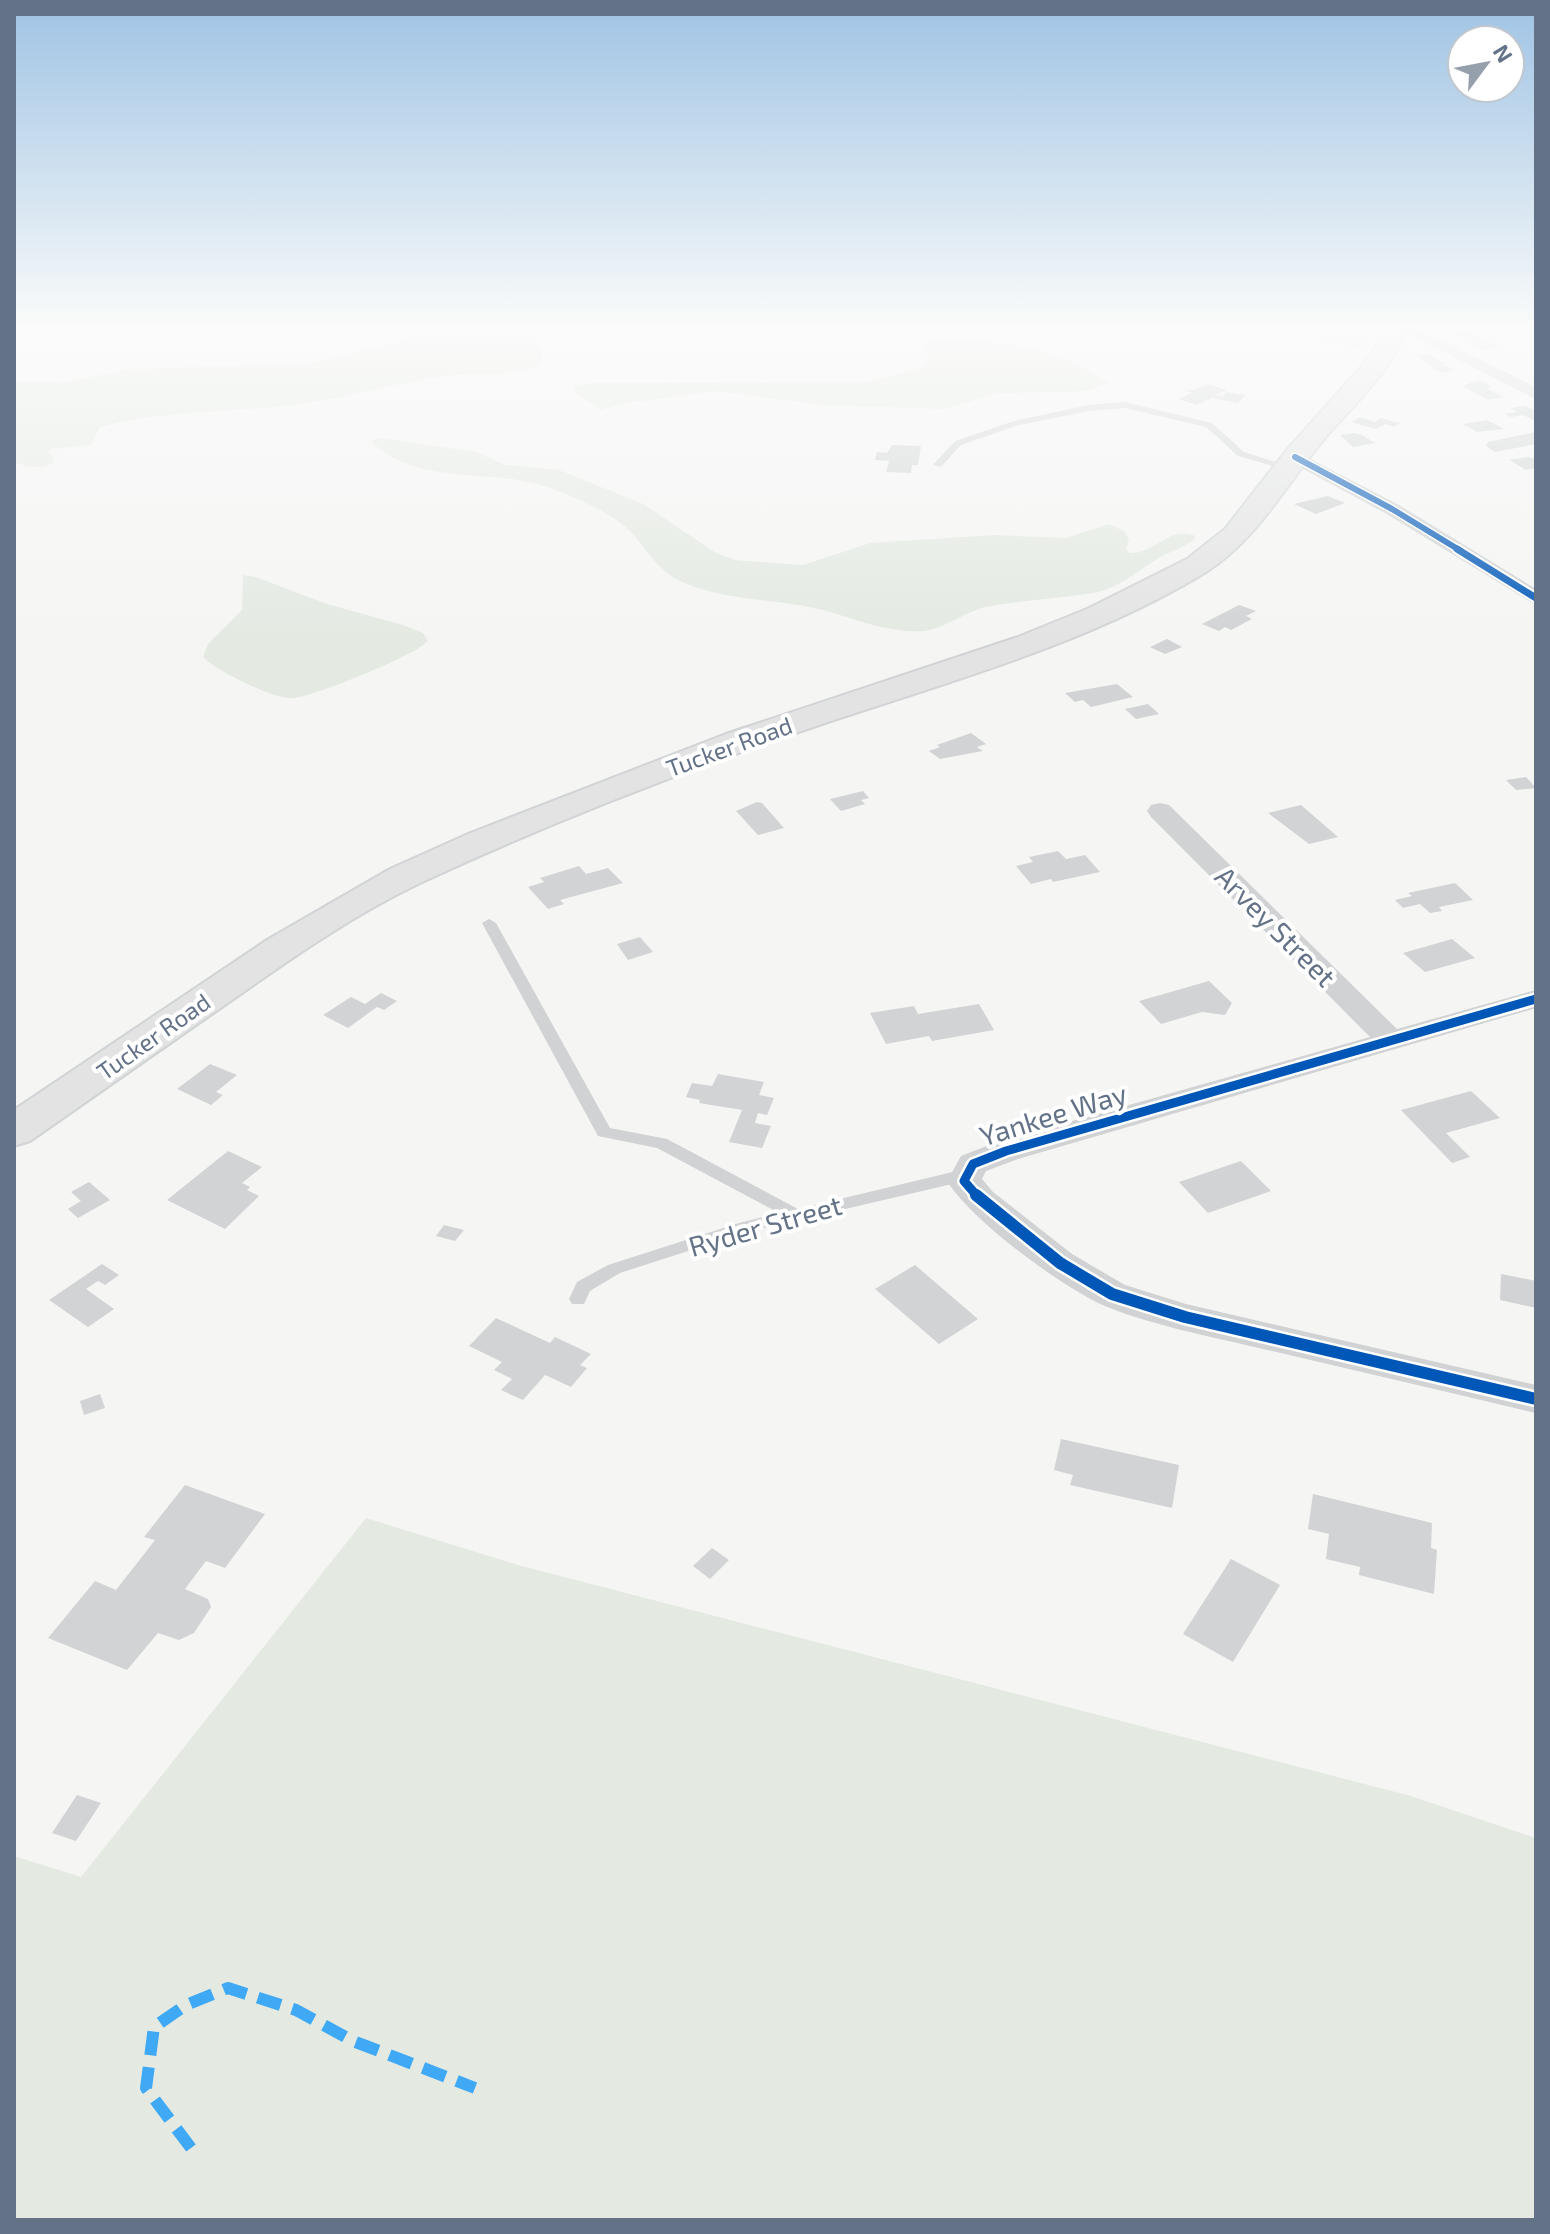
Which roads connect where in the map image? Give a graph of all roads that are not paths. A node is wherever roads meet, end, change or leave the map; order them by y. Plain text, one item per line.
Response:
1 (995, 430) edge
2 (1215, 430) edge
3 (1319, 430) edge
4 (1536, 438) edge
5 (1495, 446) dead end
6 (1291, 462) junction
7 (938, 465) dead end
8 (1536, 598) edge
9 (1160, 811) dead end
10 (489, 923) dead end
11 (1536, 999) edge
12 (1393, 1042) junction
13 (14, 1131) edge
14 (965, 1175) junction
15 (794, 1214) junction
16 (578, 1299) dead end
17 (1536, 1399) edge

1 - 7 lane
2 - 6 lane
3 - 6 main road, Tucker Road
4 - 5 street
6 - 8 street
6 - 13 main road, Tucker Road
9 - 12 street, Arvey Street
10 - 15 lane
11 - 12 street, Yankee Way
12 - 14 street, Yankee Way
14 - 15 lane, Ryder Street
14 - 17 street, Yankee Way
15 - 16 lane, Ryder Street

